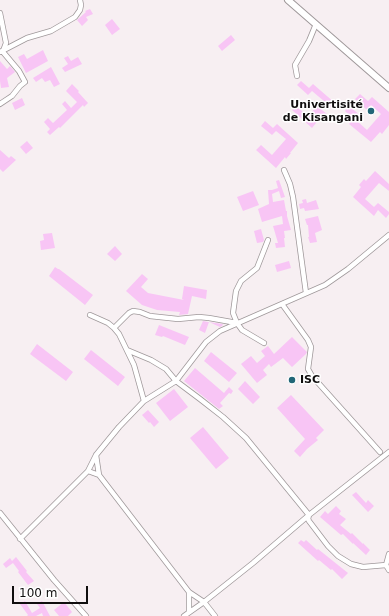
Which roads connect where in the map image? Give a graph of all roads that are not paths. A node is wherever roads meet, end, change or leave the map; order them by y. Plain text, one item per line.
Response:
1 (80, 0) edge
2 (288, 0) edge
3 (0, 12) edge
4 (316, 24) junction
5 (1, 52) edge
6 (296, 76) dead end
7 (389, 88) edge
8 (0, 104) edge
9 (284, 170) dead end
10 (389, 235) edge
11 (268, 240) dead end
12 (306, 293) junction
13 (282, 304) junction
14 (90, 315) dead end
15 (237, 323) junction
16 (114, 328) junction
17 (264, 343) dead end
18 (127, 350) junction
19 (176, 381) junction
20 (144, 401) junction
21 (389, 451) edge
22 (380, 452) junction
23 (96, 455) junction
24 (377, 462) junction
25 (88, 471) junction
26 (99, 476) junction
27 (0, 513) edge
28 (309, 515) junction
29 (20, 539) junction
30 (389, 554) edge
31 (386, 565) junction
32 (389, 570) edge
33 (189, 592) junction
34 (204, 602) junction
35 (189, 612) junction
36 (86, 616) edge
37 (184, 616) edge
38 (215, 616) edge

1 - 5 street
2 - 4 main road
3 - 5 street
4 - 6 street
4 - 7 main road
5 - 8 street
9 - 12 street
10 - 12 street
11 - 15 street
12 - 13 street
13 - 15 street
13 - 22 street
14 - 16 street
15 - 16 street
15 - 17 street
15 - 19 street
16 - 18 street
18 - 19 street
18 - 20 street
19 - 20 street
19 - 28 street
20 - 23 street
21 - 22 street
21 - 24 street
22 - 24 street
23 - 25 street
23 - 26 street
24 - 28 street
25 - 26 street
25 - 29 street
26 - 33 street
27 - 29 street
28 - 31 street
28 - 34 street
29 - 36 street
30 - 31 street
31 - 32 street
33 - 34 street
33 - 35 street
34 - 35 street
34 - 38 street
35 - 37 street

